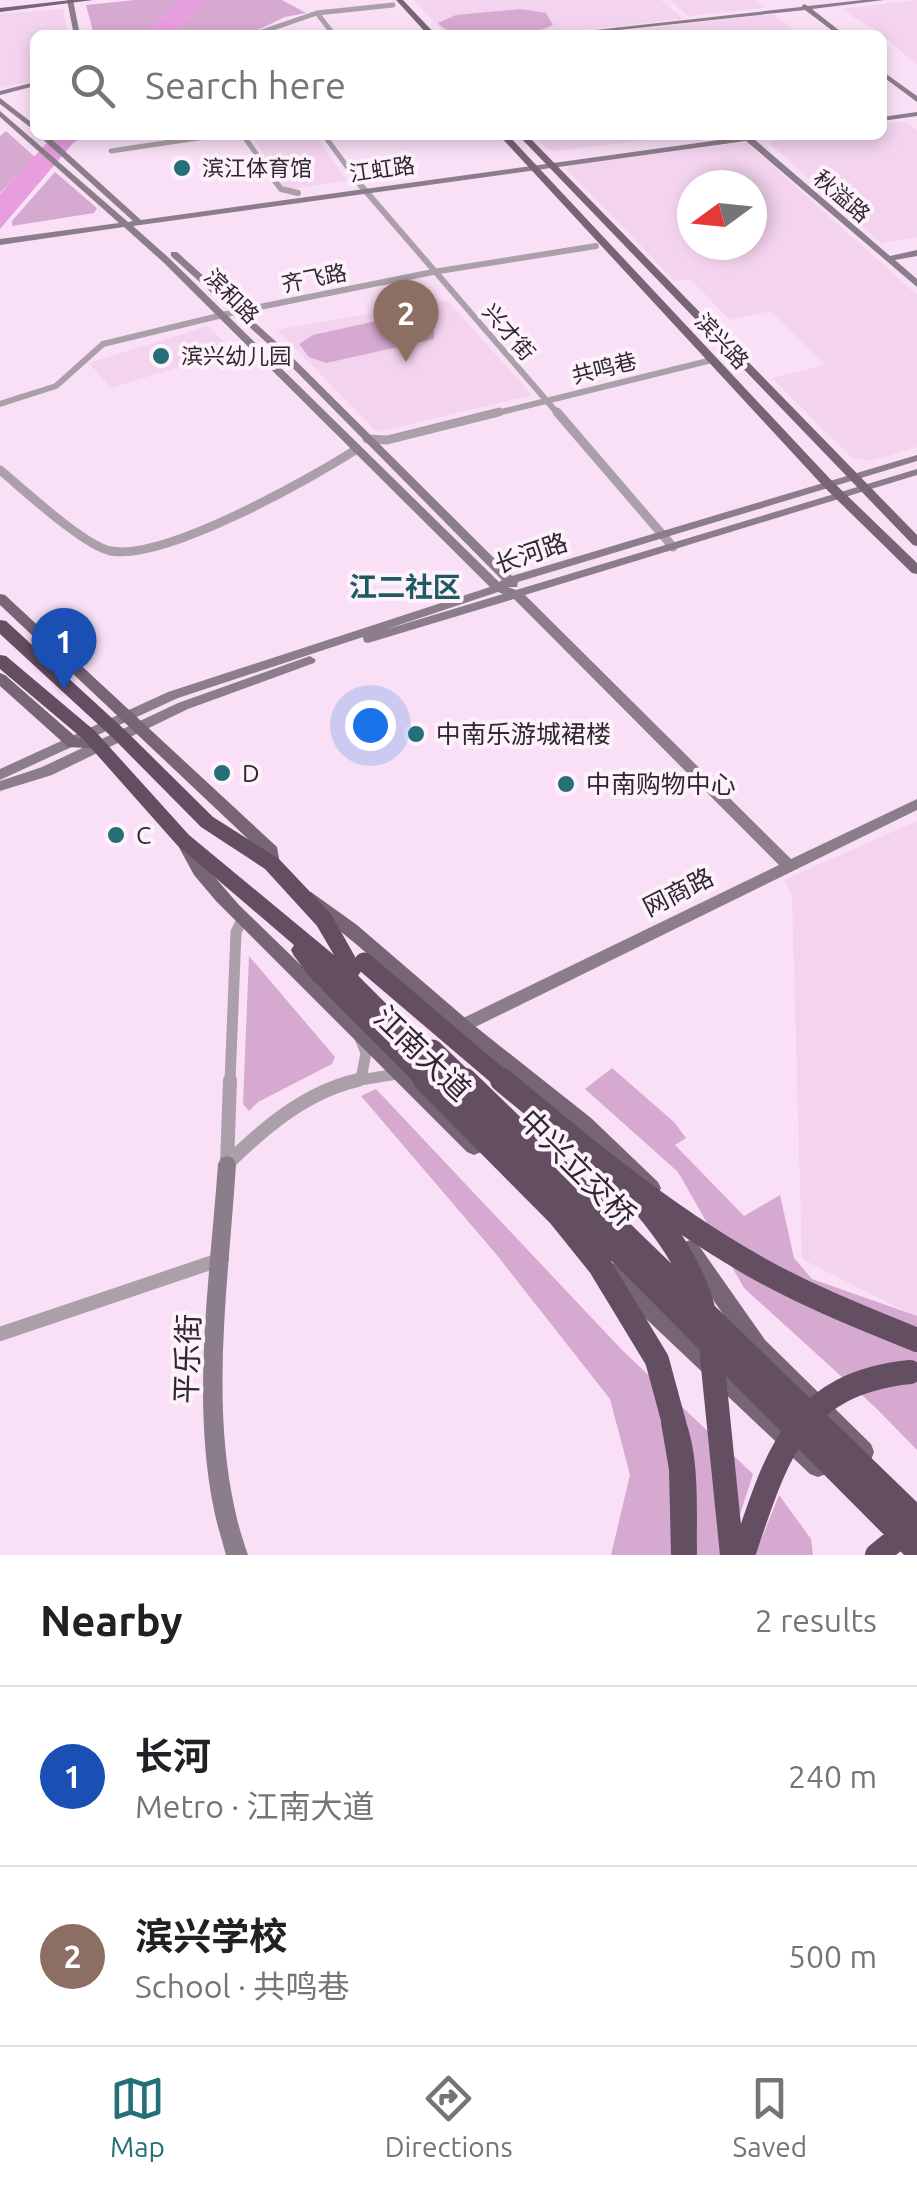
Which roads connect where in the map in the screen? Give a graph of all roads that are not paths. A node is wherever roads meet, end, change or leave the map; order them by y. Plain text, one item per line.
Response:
1 (54, 0) edge
2 (90, 0) edge
3 (785, 0) edge
4 (880, 0) edge
5 (70, 1) edge
6 (394, 2) edge
7 (800, 6) edge
8 (0, 8) edge
9 (317, 13) junction
10 (630, 27) junction
11 (76, 30) edge
12 (267, 30) edge
13 (330, 30) edge
14 (416, 30) edge
15 (426, 30) edge
16 (601, 30) edge
17 (633, 30) edge
18 (826, 30) edge
19 (835, 30) edge
20 (887, 69) edge
21 (887, 78) edge
22 (30, 86) edge
23 (917, 92) edge
24 (0, 96) edge
25 (917, 100) edge
26 (917, 112) edge
27 (0, 113) edge
28 (887, 115) edge
29 (30, 124) edge
30 (30, 140) edge
31 (30, 140) edge
32 (48, 140) edge
33 (182, 140) edge
34 (246, 140) edge
35 (328, 140) edge
36 (507, 140) edge
37 (526, 140) edge
38 (690, 140) edge
39 (712, 140) edge
40 (751, 140) edge
41 (111, 150) dead end
42 (544, 160) junction
43 (526, 163) junction
44 (361, 187) junction
45 (278, 192) junction
46 (97, 200) joint
47 (130, 220) junction
48 (0, 239) edge
49 (596, 246) dead end
50 (917, 253) edge
51 (888, 259) junction
52 (434, 272) junction
53 (917, 284) edge
54 (229, 313) junction
55 (712, 360) junction
56 (546, 400) junction
57 (0, 404) edge
58 (367, 439) junction
59 (387, 440) junction
60 (379, 451) junction
61 (361, 453) junction
62 (917, 458) edge
63 (0, 470) edge
64 (917, 472) edge
65 (850, 477) junction
66 (828, 484) junction
67 (864, 489) junction
68 (841, 496) junction
69 (661, 535) junction
70 (917, 542) edge
71 (673, 547) junction
72 (917, 570) edge
73 (514, 587) junction
74 (498, 588) junction
75 (0, 598) edge
76 (22, 618) junction
77 (1, 626) edge
78 (0, 660) edge
79 (0, 678) edge
80 (134, 720) junction
81 (114, 730) junction
82 (87, 741) junction
83 (0, 775) edge
84 (0, 786) edge
85 (917, 804) edge
86 (182, 840) junction
87 (272, 864) junction
88 (788, 864) junction
89 (299, 891) junction
90 (242, 918) junction
91 (260, 935) junction
92 (236, 942) junction
93 (348, 973) junction
94 (463, 1026) junction
95 (360, 1038) junction
96 (362, 1074) junction
97 (398, 1074) junction
98 (227, 1164) junction
99 (608, 1164) junction
100 (222, 1258) junction
101 (0, 1334) edge
102 (917, 1340) edge
103 (917, 1372) edge
104 (872, 1462) junction
105 (844, 1489) junction
106 (917, 1502) edge
107 (917, 1521) edge
108 (914, 1553) edge
109 (238, 1555) edge
110 (684, 1555) edge
111 (732, 1555) edge
112 (743, 1555) edge
113 (877, 1555) edge

1 - 8 main road
2 - 5 main road
3 - 7 main road
4 - 7 main road
5 - 8 main road
5 - 11 main road
6 - 9 street
6 - 14 main road
6 - 15 main road
7 - 10 main road
7 - 18 main road
7 - 19 main road
9 - 12 street
9 - 13 street
10 - 16 main road
10 - 17 main road
20 - 23 main road
21 - 25 main road
22 - 24 main road
24 - 29 main road
26 - 28 main road
27 - 30 main road, 滨和路
31 - 46 main road, 滨和路
32 - 47 main road, 滨和路
33 - 41 street
34 - 45 street
35 - 44 street, 兴才街
36 - 43 main road, 滨兴路
37 - 42 main road, 滨兴路
38 - 42 main road, 江虹路
39 - 42 main road, 江虹路
40 - 51 main road, 秋溢路
42 - 43 main road, 江虹路
42 - 65 main road, 滨兴路
43 - 44 main road, 江虹路
43 - 55 main road, 滨兴路
44 - 45 main road, 江虹路
44 - 47 main road, 江虹路
44 - 52 street, 兴才街
45 - 47 main road, 江虹路
46 - 47 main road, 滨和路
47 - 48 main road, 江虹路
47 - 54 main road, 滨和路
49 - 52 street, 齐飞路
50 - 51 main road
51 - 53 main road, 秋溢路
52 - 54 street, 齐飞路
52 - 56 street, 兴才街
54 - 57 street, 齐飞路
54 - 58 main road, 滨和路
54 - 61 main road, 滨和路
55 - 56 street, 共鸣巷
55 - 66 main road, 滨兴路
56 - 59 street, 共鸣巷
56 - 69 street, 兴才街
58 - 59 street, 共鸣巷
58 - 60 main road, 滨和路
59 - 60 street
60 - 73 main road, 滨和路
61 - 63 street
61 - 74 main road, 滨和路
62 - 65 main road, 长河路
64 - 67 main road, 长河路
65 - 66 main road, 长河路
65 - 67 main road, 滨兴路
66 - 68 main road, 滨兴路
66 - 69 main road, 长河路
67 - 68 main road, 长河路
67 - 70 main road, 滨兴路
68 - 71 main road, 长河路
68 - 72 main road, 滨兴路
69 - 71 street, 兴才街
69 - 73 main road, 长河路
71 - 73 main road, 长河路
73 - 74 main road, 滨和路
73 - 80 main road, 长河路
73 - 88 main road, 滨和路
74 - 80 main road, 长河路
75 - 76 main road
76 - 77 main road
76 - 80 main road
77 - 81 highway, 江南大道
78 - 82 highway, 江南大道
79 - 82 main road
80 - 81 main road, 长河路
80 - 87 main road
81 - 82 main road, 长河路
81 - 87 highway, 江南大道
82 - 83 main road, 长河路
82 - 84 main road, 长河路
82 - 86 highway, 江南大道
85 - 88 main road, 网商路
86 - 90 main road, 江南大道
86 - 93 highway
87 - 89 highway, 江南大道
88 - 94 main road, 网商路
89 - 93 highway, 中兴立交桥
89 - 94 main road, 江南大道
90 - 91 main road, 江南大道
90 - 92 street
91 - 92 street
91 - 95 main road, 江南大道
92 - 98 street
93 - 99 highway, bridge
93 - 107 highway, 中兴立交桥, bridge
93 - 108 highway, 中兴立交桥, bridge
93 - 110 highway, bridge
94 - 104 main road, 江南大道
95 - 96 street
95 - 97 main road, 江南大道
96 - 97 street
96 - 98 street
97 - 105 main road, 江南大道
98 - 100 main road, 平乐街
99 - 102 highway, bridge
99 - 111 highway, bridge
100 - 101 street
100 - 109 main road, 平乐街
103 - 112 highway, bridge
104 - 105 main road
104 - 106 main road, 江南大道
105 - 108 main road, 江南大道
107 - 113 highway, bridge

